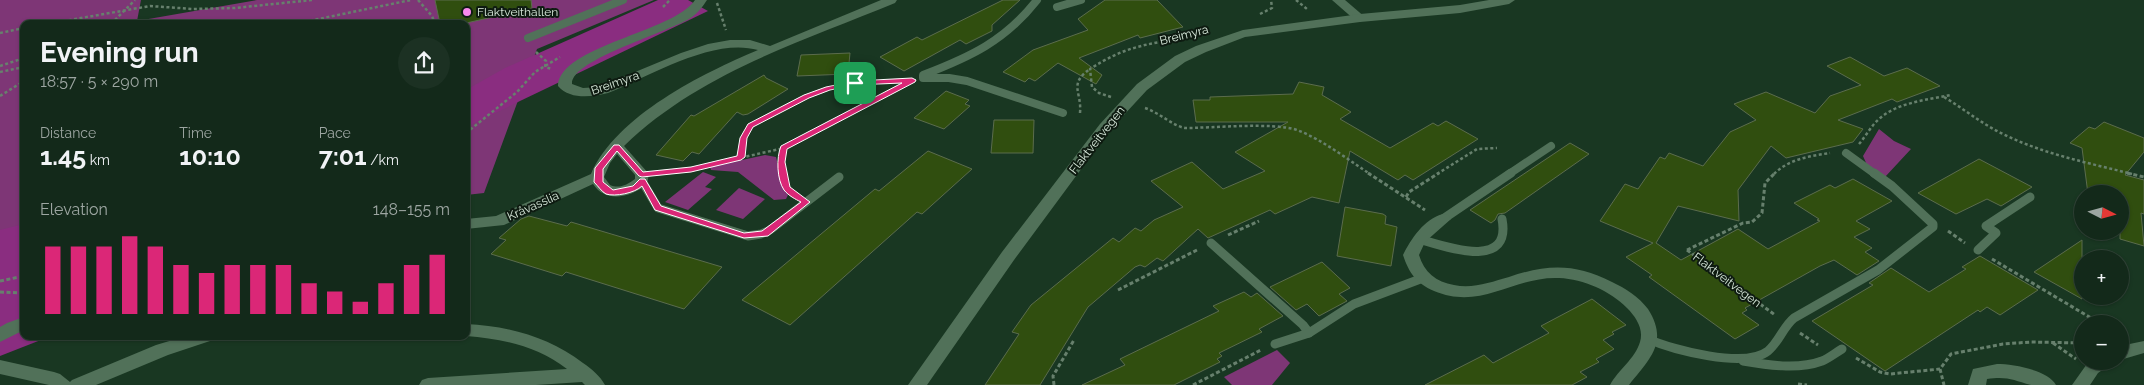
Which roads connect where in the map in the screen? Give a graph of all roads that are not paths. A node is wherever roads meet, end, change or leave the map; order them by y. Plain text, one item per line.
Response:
1 (623, 0) edge
2 (701, 0) edge
3 (891, 0) edge
4 (1037, 0) edge
5 (1081, 0) edge
6 (1338, 0) edge
7 (1509, 0) edge
8 (1057, 7) dead end
9 (1360, 18) junction
10 (528, 38) dead end
11 (768, 49) junction
12 (958, 62) junction
13 (960, 80) junction
14 (1063, 113) road end
15 (617, 146) junction
16 (1551, 146) dead end
17 (1846, 153) road end
18 (597, 177) junction
19 (839, 177) dead end
20 (642, 178) junction
21 (2030, 197) dead end
22 (1443, 219) joint
23 (1502, 219) dead end
24 (470, 224) edge
25 (1419, 239) junction
26 (1211, 243) road end
27 (1978, 250) road end
28 (1423, 278) junction
29 (20, 324) edge
30 (470, 330) edge
31 (1309, 333) junction
32 (0, 336) edge
33 (1648, 339) junction
34 (194, 340) edge
35 (1275, 344) road end
36 (2144, 347) edge
37 (1842, 349) road end
38 (2129, 351) edge
39 (1725, 358) junction
40 (0, 367) edge
41 (2093, 370) edge
42 (592, 380) edge
43 (64, 385) edge
44 (78, 385) edge
45 (428, 385) edge
46 (917, 385) edge
47 (1619, 385) edge
48 (1977, 385) edge
49 (2047, 385) edge
50 (2081, 385) edge

1 - 10 lane
2 - 11 street, Breimyra
3 - 11 street
4 - 12 lane
5 - 8 lane
6 - 9 street
7 - 9 street, Flaktveitvegen
9 - 46 street, Flaktveitvegen
11 - 15 street
12 - 13 lane
12 - 13 lane
13 - 14 lane
15 - 18 street
15 - 20 street
16 - 22 lane
17 - 39 lane
18 - 20 street
18 - 24 street, Kråvasslia
19 - 20 lane
21 - 27 lane
22 - 25 street
23 - 25 lane
25 - 28 street
26 - 31 lane
28 - 31 lane
28 - 33 street
29 - 32 street
30 - 42 street
31 - 35 lane
33 - 39 lane
33 - 47 street
34 - 44 street
36 - 38 street
37 - 39 lane
40 - 43 street
41 - 50 street
42 - 45 street
48 - 49 street

